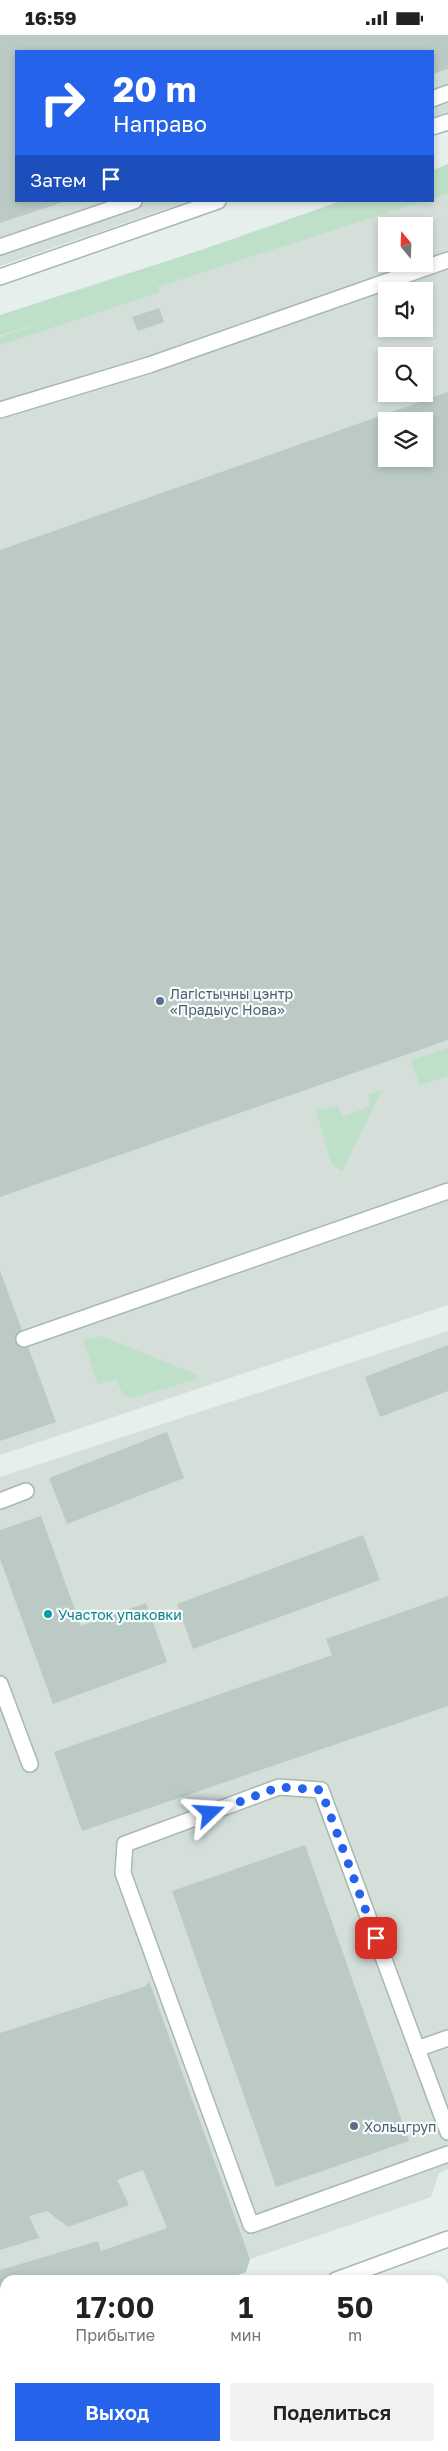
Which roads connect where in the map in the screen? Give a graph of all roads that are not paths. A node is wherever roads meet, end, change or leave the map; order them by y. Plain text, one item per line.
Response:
1 (448, 93) edge
2 (434, 98) edge
3 (448, 121) edge
4 (434, 126) edge
5 (131, 202) edge
6 (215, 202) edge
7 (0, 247) edge
8 (448, 260) edge
9 (0, 277) edge
10 (0, 410) edge
11 (448, 1191) edge
12 (24, 1339) dead end
13 (26, 1491) dead end
14 (0, 1501) edge
15 (0, 1685) edge
16 (30, 1764) dead end
17 (448, 2038) edge
18 (417, 2049) junction
19 (448, 2131) edge
20 (448, 2154) edge
21 (448, 2239) edge
22 (350, 2275) edge

1 - 2 lane
3 - 4 lane
5 - 7 lane
6 - 9 lane
8 - 10 lane
11 - 12 lane
13 - 14 lane
15 - 16 lane
17 - 18 lane
18 - 19 lane
18 - 20 lane
21 - 22 lane

